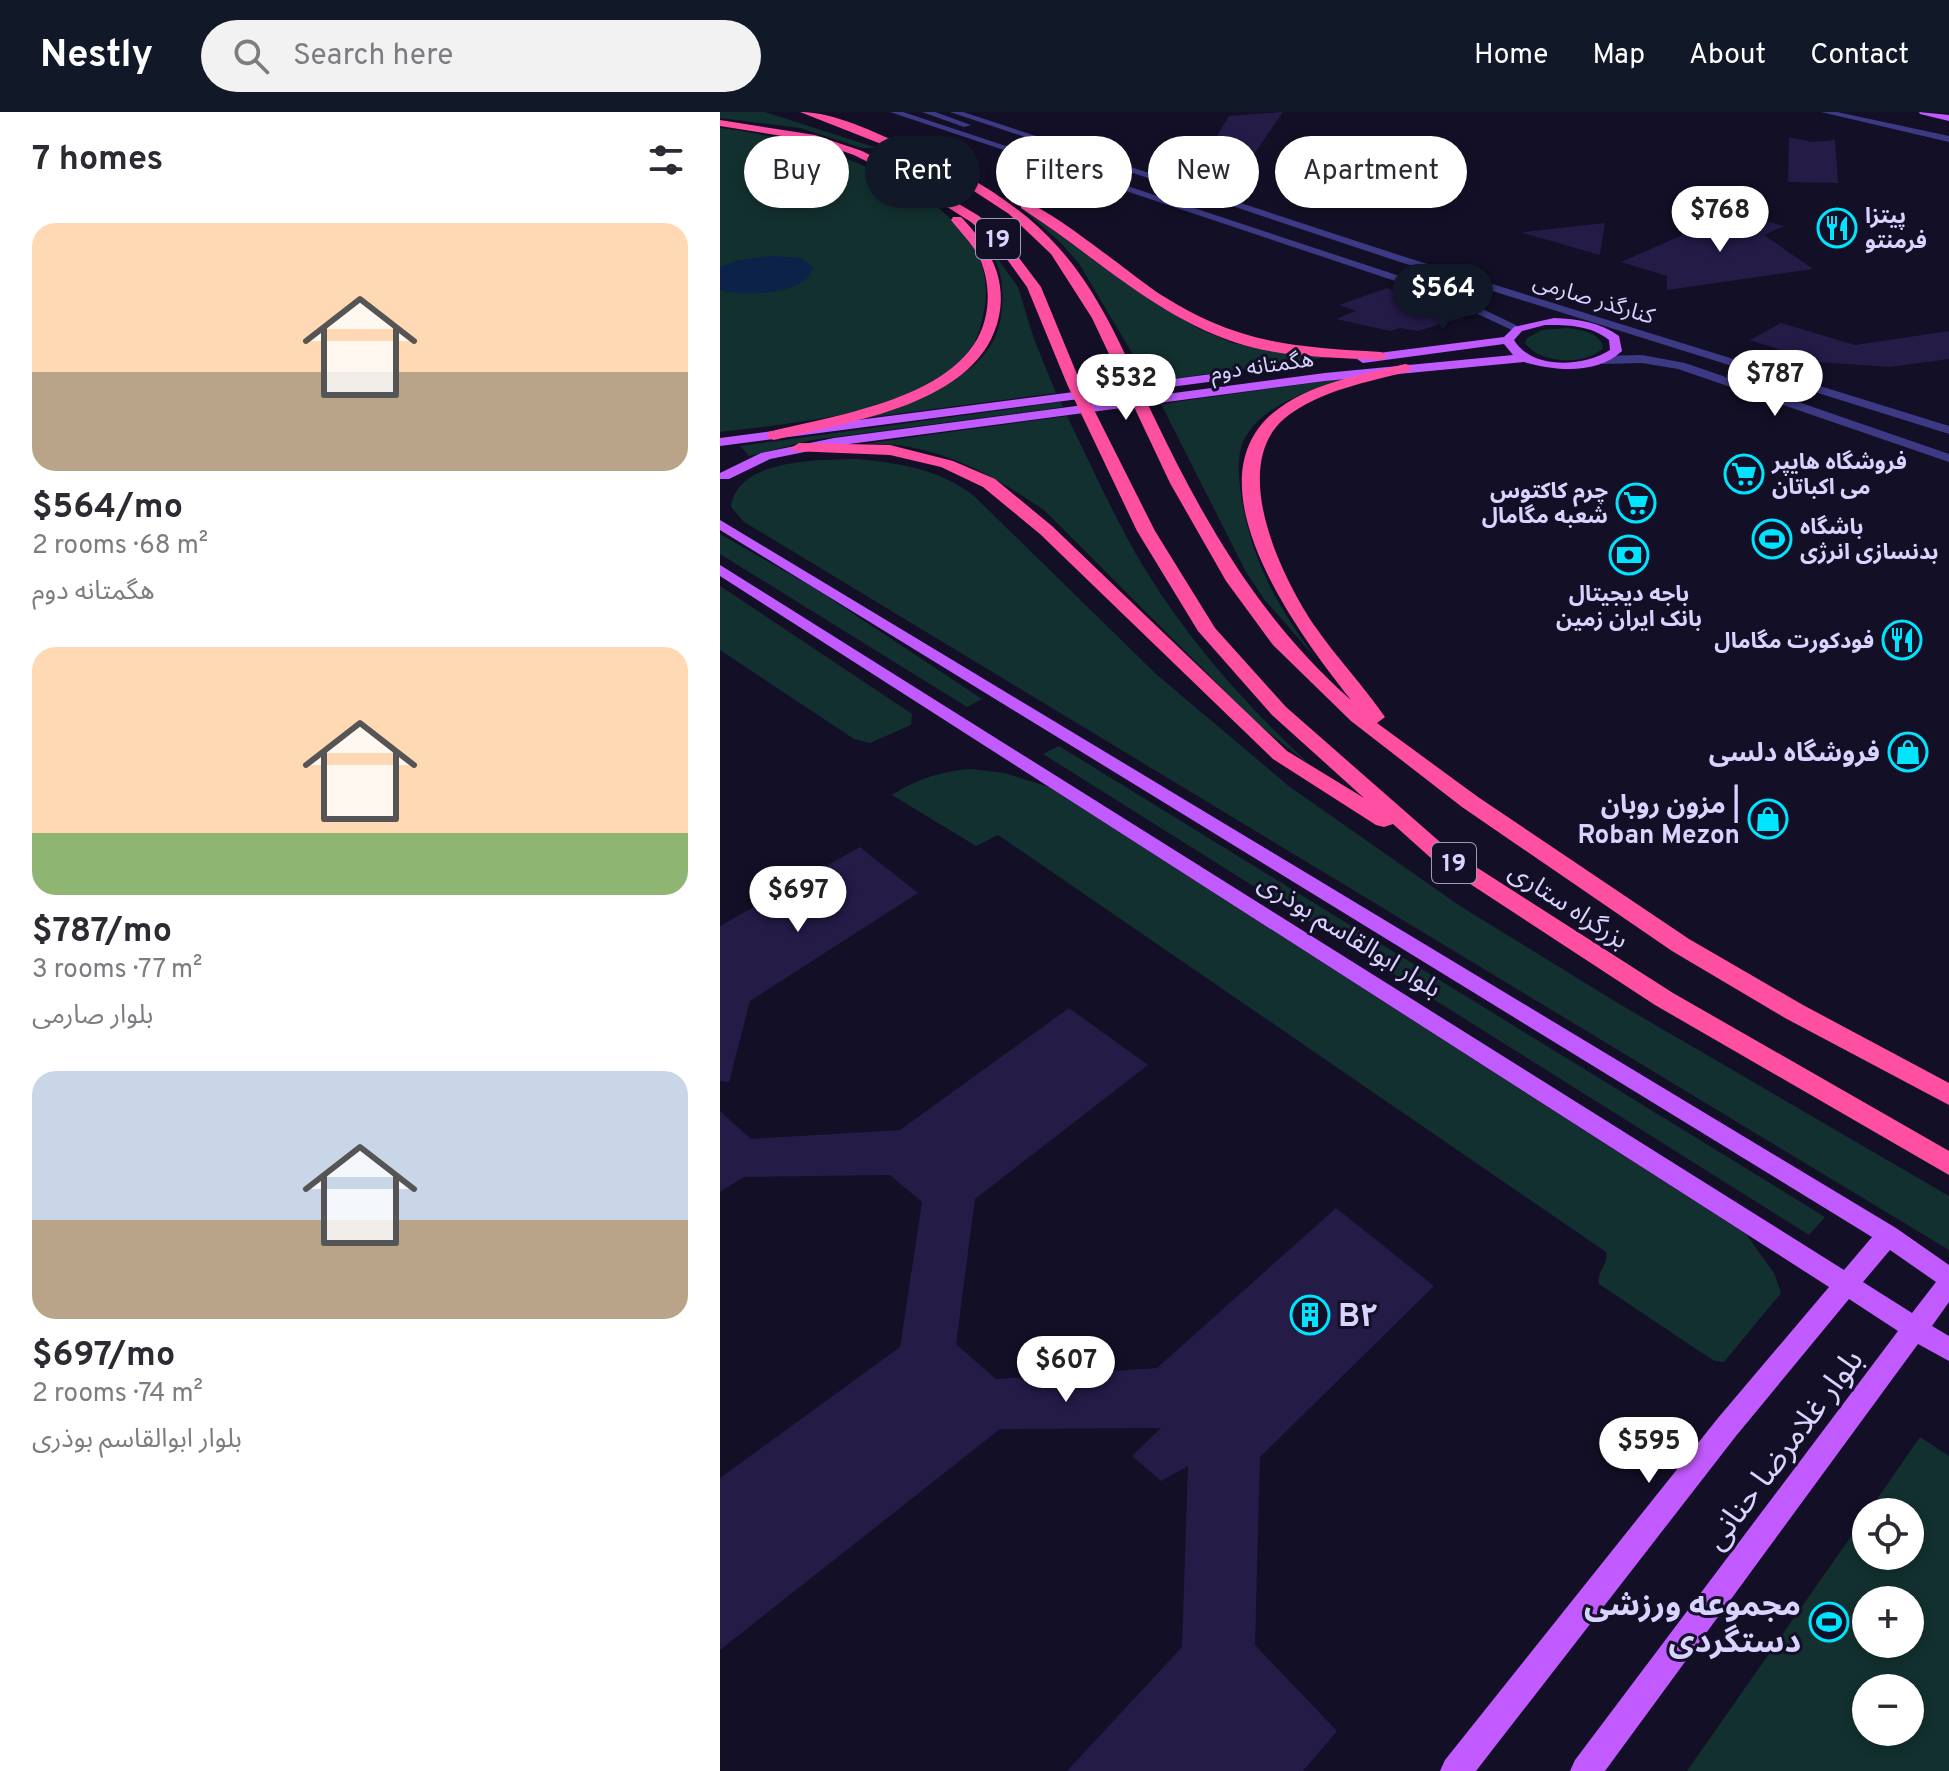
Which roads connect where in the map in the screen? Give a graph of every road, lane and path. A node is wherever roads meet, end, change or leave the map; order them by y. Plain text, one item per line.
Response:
1 (805, 112) edge
2 (842, 112) edge
3 (894, 112) edge
4 (926, 112) edge
5 (954, 112) edge
6 (1825, 112) edge
7 (1855, 112) edge
8 (1923, 112) edge
9 (857, 117) dead end
10 (1949, 118) edge
11 (720, 123) edge
12 (867, 136) edge
13 (1948, 137) edge
14 (865, 156) edge
15 (1148, 179) edge
16 (980, 181) edge
17 (1148, 181) edge
18 (980, 192) edge
19 (942, 208) edge
20 (957, 208) edge
21 (1200, 208) edge
22 (1234, 208) edge
23 (1235, 208) edge
24 (1194, 210) junction
25 (1567, 322) junction
26 (1599, 324) junction
27 (1518, 329) junction
28 (1508, 340) junction
29 (1616, 342) junction
30 (1381, 356) junction
31 (1525, 358) junction
32 (1603, 360) junction
33 (1405, 368) junction
34 (1949, 430) edge
35 (774, 435) junction
36 (1949, 441) edge
37 (720, 442) edge
38 (799, 448) junction
39 (720, 454) edge
40 (1949, 458) edge
41 (722, 478) edge
42 (720, 524) edge
43 (720, 569) edge
44 (1408, 759) junction
45 (1440, 854) junction
46 (1949, 1095) edge
47 (1949, 1164) edge
48 (1888, 1235) junction
49 (1949, 1280) edge
50 (1847, 1284) junction
51 (1915, 1328) junction
52 (1949, 1350) edge
53 (1456, 1771) edge
54 (1586, 1771) edge

1 - 12 highway, 19
2 - 9 highway
3 - 24 street
4 - 17 street
5 - 15 street, کنارگذر صارمی
6 - 13 street
7 - 13 street
8 - 10 main road
11 - 14 highway, 19
16 - 30 highway
18 - 44 highway, بزرگراه ستاری / 19
19 - 35 highway
20 - 45 highway, بزرگراه ستاری / 19
21 - 24 street
22 - 25 street
23 - 26 street, کنارگذر صارمی
24 - 27 street
25 - 26 main road
25 - 27 main road
26 - 29 main road
26 - 34 street, کنارگذر صارمی
27 - 28 main road
28 - 30 main road, هگمتانه دوم
28 - 31 main road
29 - 32 main road
29 - 36 street
30 - 35 main road, هگمتانه دوم
31 - 32 main road, هگمتانه دوم
31 - 33 main road, هگمتانه دوم
32 - 40 street
33 - 38 main road, هگمتانه دوم
33 - 44 highway
35 - 37 main road, هگمتانه دوم
38 - 41 main road, هگمتانه دوم
38 - 45 highway
39 - 41 main road
42 - 48 main road, بلوار ابوالقاسم بوذری
43 - 50 main road, بلوار ابوالقاسم بوذری
44 - 46 highway, بزرگراه ستاری / 19
45 - 47 highway, بزرگراه ستاری / 19
48 - 49 main road, بلوار ابوالقاسم بوذری
48 - 50 main road, بلوار غلامرضا حنانی
49 - 51 main road, بلوار غلامرضا حنانی
50 - 51 main road, بلوار ابوالقاسم بوذری
50 - 53 main road, بلوار غلامرضا حنانی
51 - 52 main road, بلوار ابوالقاسم بوذری
51 - 54 main road, بلوار غلامرضا حنانی

